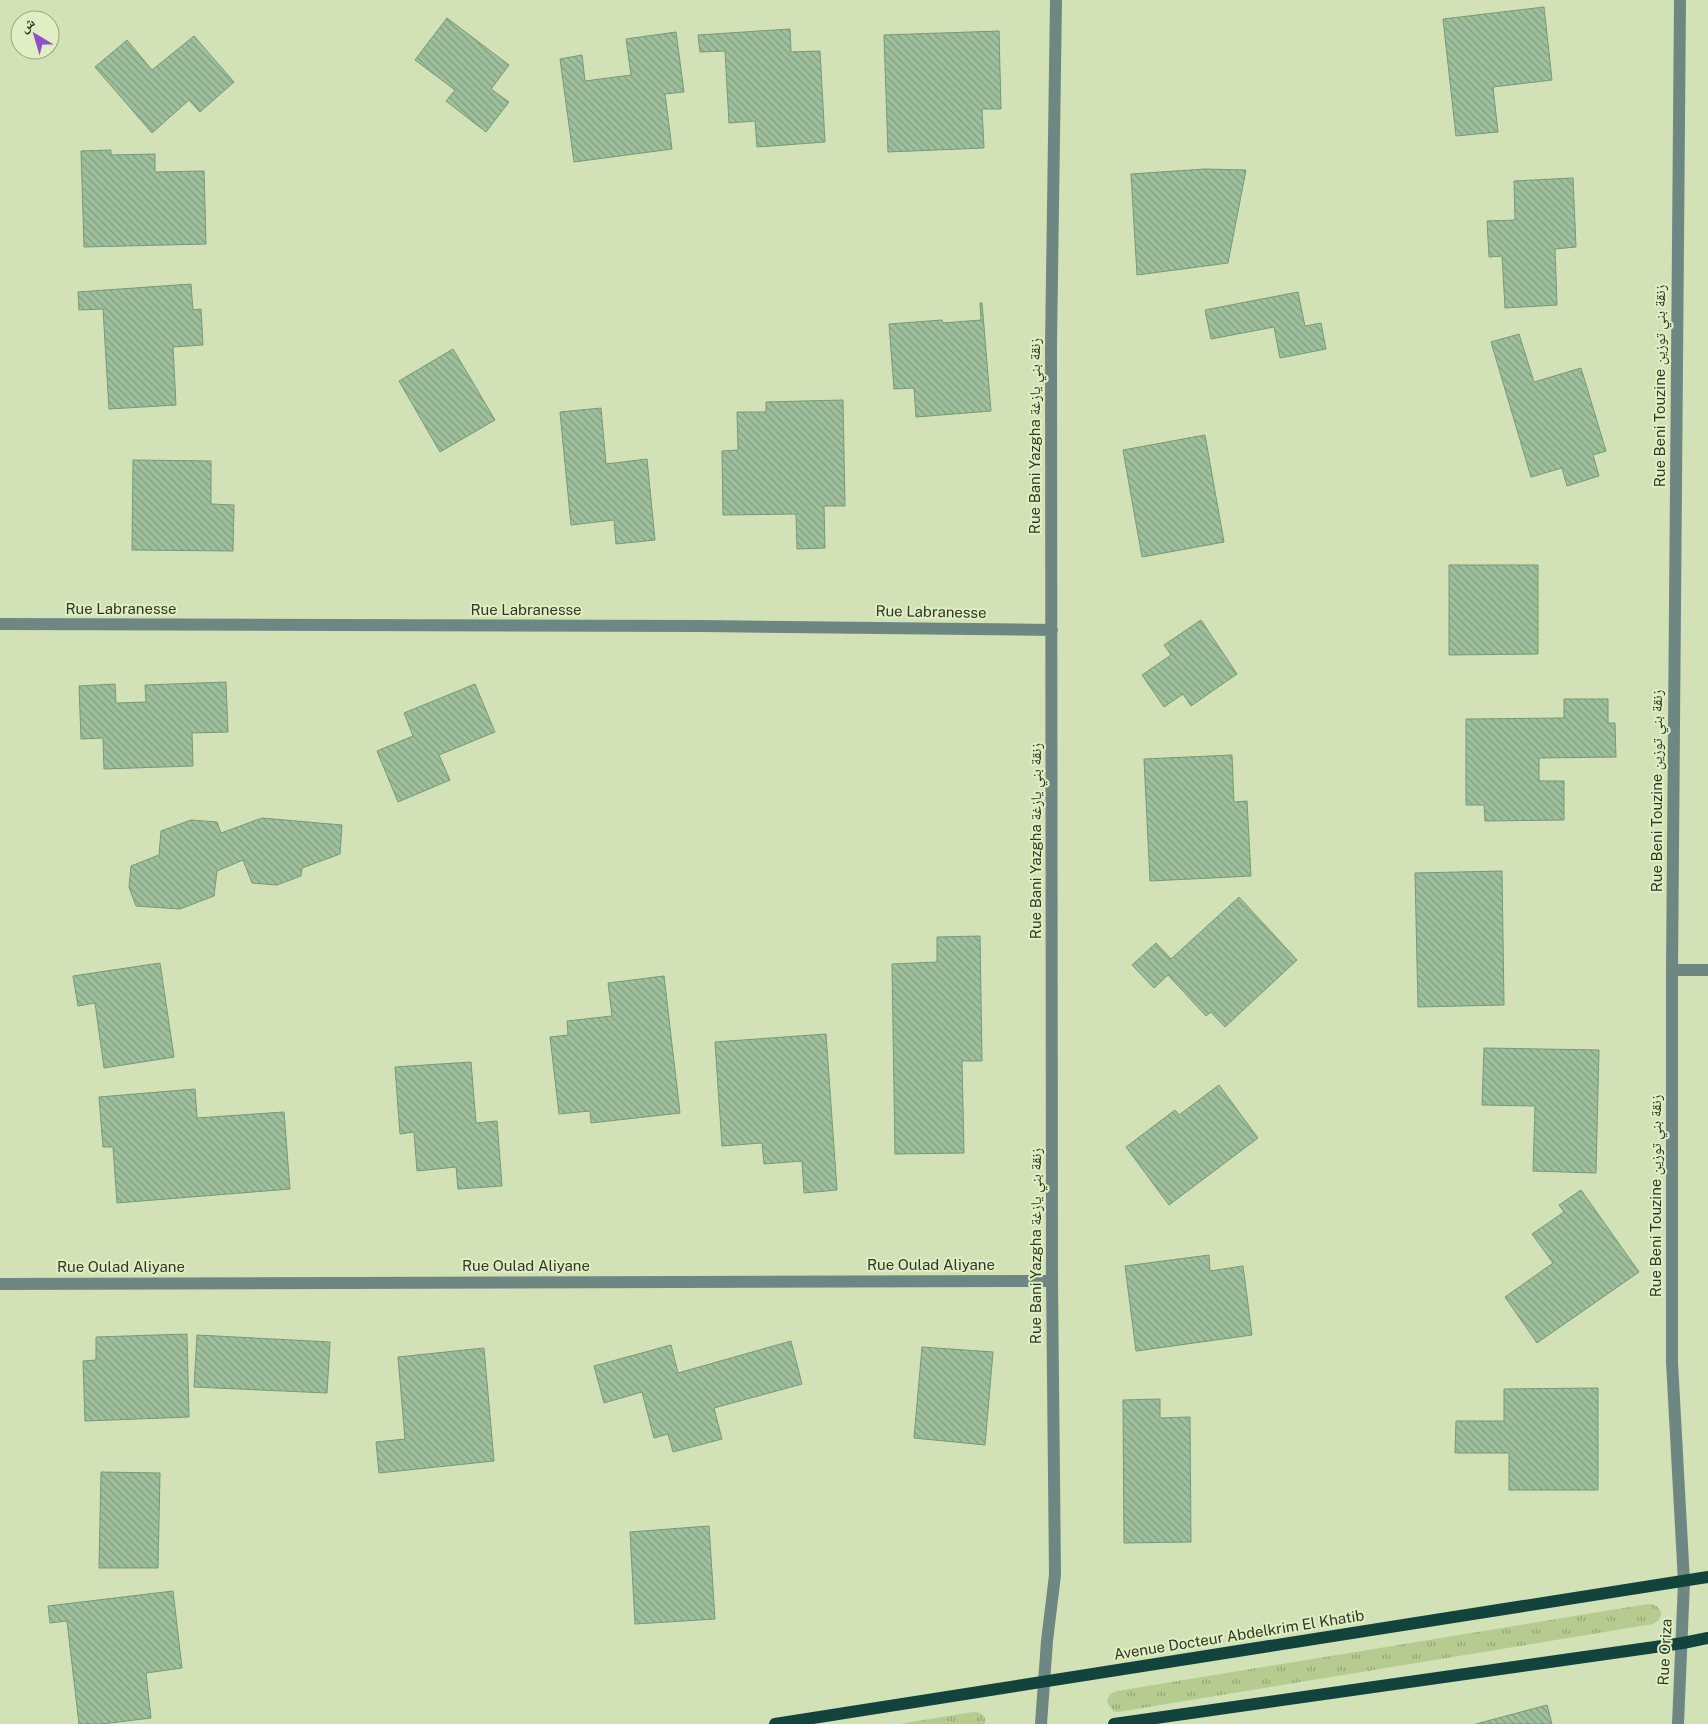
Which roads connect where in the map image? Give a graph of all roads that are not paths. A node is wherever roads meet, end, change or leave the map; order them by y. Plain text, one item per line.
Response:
1 (1056, 0) edge
2 (1680, 0) edge
3 (0, 624) edge
4 (1052, 630) junction
5 (1672, 970) junction
6 (1708, 970) edge
7 (1052, 1281) junction
8 (0, 1284) edge
9 (1708, 1577) edge
10 (1684, 1582) junction
11 (1708, 1638) edge
12 (1682, 1643) junction
13 (1045, 1681) junction
14 (775, 1724) edge
15 (1041, 1724) edge
16 (1114, 1724) edge
17 (1678, 1724) edge

1 - 4 street, Rue Bani Yazgha زنقة بني يازغة
2 - 5 street, Rue Beni Touzine زنقة بني توزين
3 - 4 street, Rue Labranesse
4 - 7 street, Rue Bani Yazgha زنقة بني يازغة
5 - 6 street
5 - 10 street, Rue Beni Touzine زنقة بني توزين
7 - 8 street, Rue Oulad Aliyane
7 - 13 street, Rue Bani Yazgha زنقة بني يازغة
9 - 10 main road, Avenue Docteur Abdelkrim El Khatib
10 - 12 street, Rue Oriza
10 - 13 main road, Avenue Docteur Abdelkrim El Khatib
11 - 12 main road
12 - 16 main road
12 - 17 street, Rue Oriza
13 - 14 main road, Avenue Docteur Abdelkrim El Khatib
13 - 15 street, Rue Bani Yazgha زنقة بني يازغة

